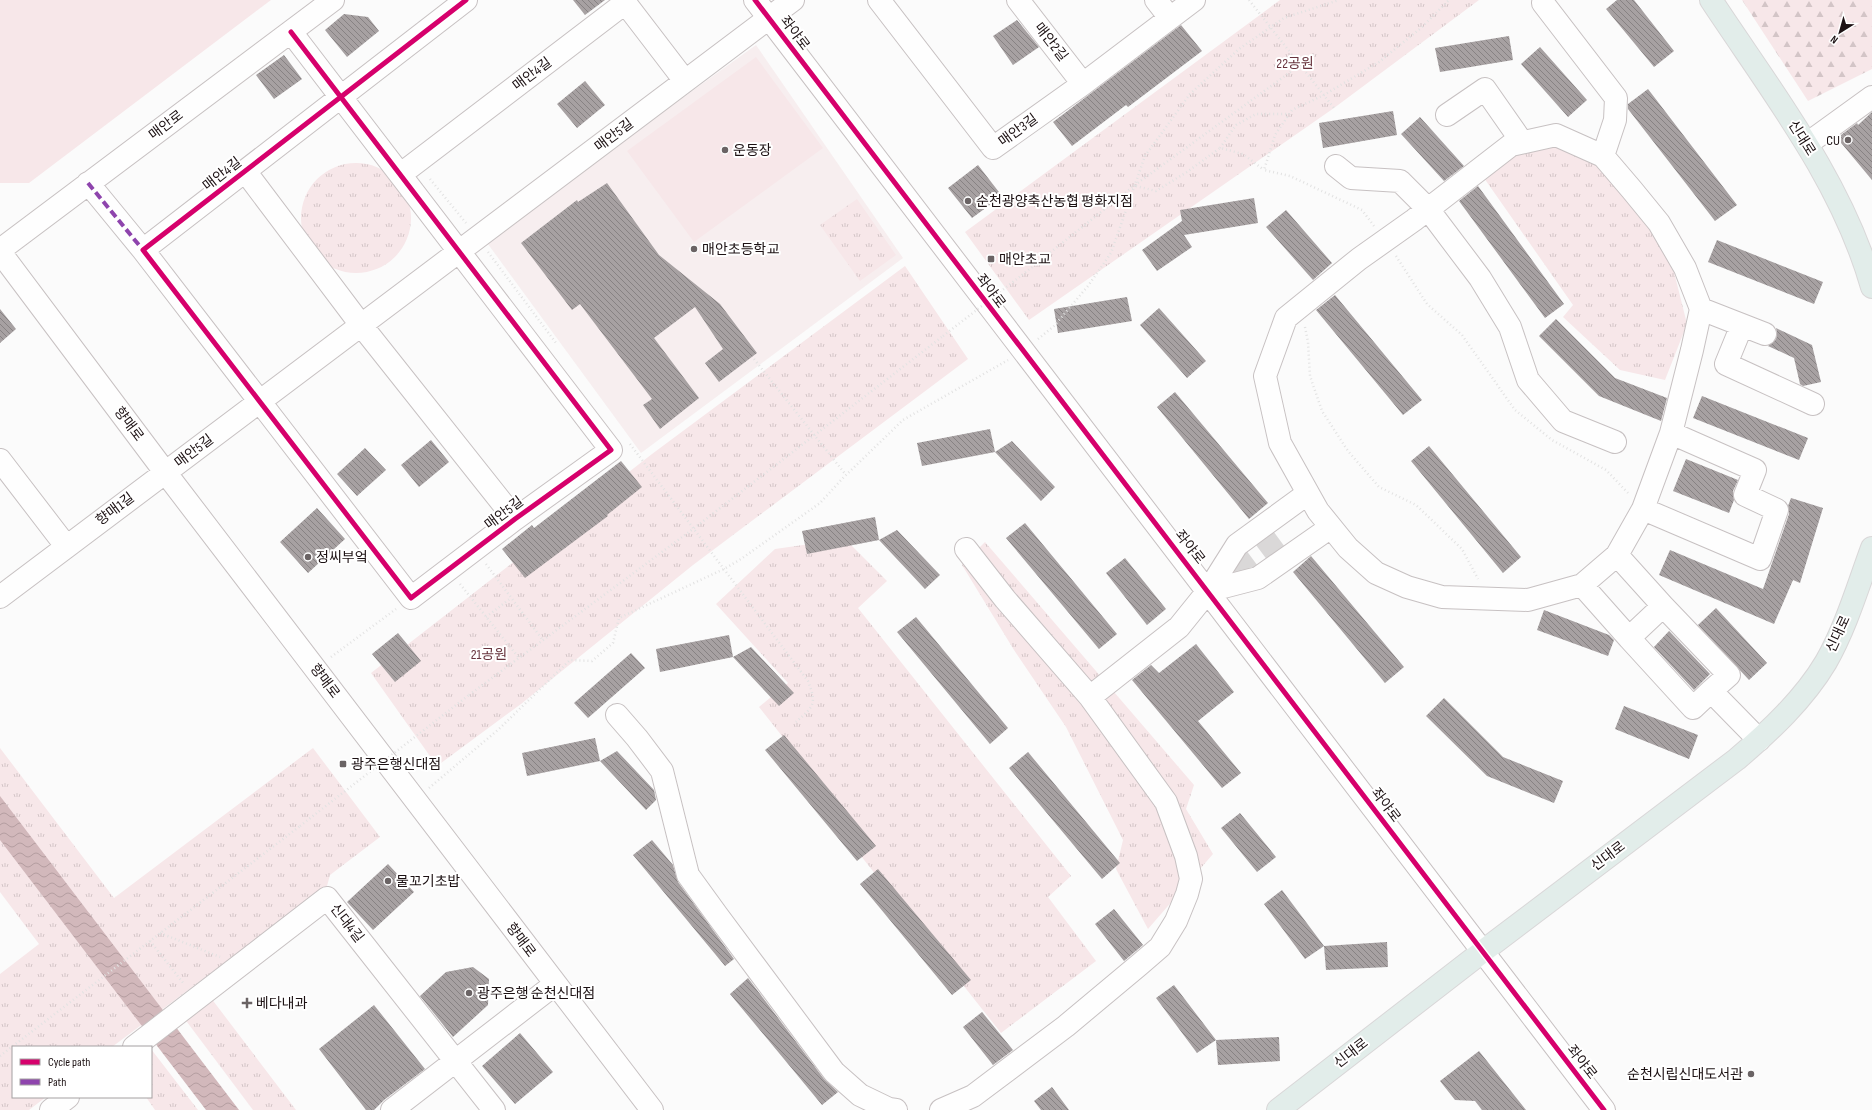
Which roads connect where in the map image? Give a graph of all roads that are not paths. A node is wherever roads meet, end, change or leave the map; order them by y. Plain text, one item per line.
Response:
1 (333, 0) edge
2 (466, 0) edge
3 (755, 0) edge
4 (793, 0) edge
5 (879, 0) edge
6 (1018, 0) edge
7 (1156, 0) edge
8 (1194, 0) edge
9 (1711, 0) edge
10 (624, 2) edge
11 (1544, 3) dead end
12 (768, 18) junction
13 (1170, 18) junction
14 (291, 32) junction
15 (685, 81) junction
16 (1083, 84) junction
17 (341, 96) junction
18 (1872, 97) edge
19 (1446, 115) dead end
20 (1522, 142) junction
21 (1807, 144) junction
22 (1604, 156) junction
23 (1336, 166) dead end
24 (245, 170) junction
25 (401, 174) junction
26 (88, 183) junction
27 (1428, 209) junction
28 (143, 250) junction
29 (0, 251) edge
30 (460, 251) junction
31 (1872, 287) edge
32 (1701, 309) junction
33 (361, 325) junction
34 (1742, 325) junction
35 (1766, 334) dead end
36 (261, 400) junction
37 (1813, 404) dead end
38 (1672, 433) junction
39 (1615, 442) dead end
40 (0, 460) edge
41 (165, 472) junction
42 (1307, 494) junction
43 (1644, 509) junction
44 (515, 519) junction
45 (1331, 527) junction
46 (66, 546) junction
47 (1872, 548) edge
48 (966, 549) dead end
49 (1617, 555) junction
50 (1582, 585) junction
51 (1208, 590) junction
52 (0, 597) edge
53 (1663, 606) junction
54 (1629, 638) junction
55 (1711, 691) junction
56 (1090, 697) junction
57 (617, 715) dead end
58 (1759, 740) junction
59 (1482, 952) junction
60 (554, 985) junction
61 (135, 1046) edge
62 (456, 1061) junction
63 (67, 1098) edge
64 (51, 1110) edge
65 (392, 1110) edge
66 (494, 1110) edge
67 (652, 1110) edge
68 (896, 1110) edge
69 (941, 1110) edge
70 (1278, 1110) edge
71 (1604, 1110) edge

1 - 14 street, 매안로
2 - 17 street, 매안4길
3 - 12 street, 좌야로
4 - 12 street
5 - 16 street, 매안3길
6 - 16 street, 매안2길
7 - 13 street
8 - 13 street, 매안3길
9 - 21 main road, 신대로
10 - 15 street, 매안4길
10 - 25 street, 매안4길
11 - 22 street
12 - 15 street, 매안5길
12 - 51 street, 좌야로
13 - 16 street, 매안3길
14 - 17 street
14 - 26 street, 매안로
15 - 30 street, 매안5길
17 - 24 street, 매안4길
17 - 25 street
18 - 21 street
19 - 20 street
20 - 22 street
20 - 27 street
21 - 31 main road, 신대로
22 - 32 street
23 - 27 street
24 - 28 street, 매안4길
24 - 33 street, 매안4길
25 - 30 street
26 - 28 street
26 - 29 street, 매안로
27 - 39 street
27 - 42 street
28 - 36 street
29 - 41 street, 향매로
30 - 33 street, 매안5길
30 - 44 street, 매안5길
32 - 34 street
32 - 38 street
33 - 36 street, 매안5길
33 - 44 street, 매안5길
34 - 35 street
34 - 37 street
36 - 41 street, 매안5길
36 - 44 street, 매안5길
38 - 43 street
38 - 43 street
40 - 46 street
41 - 46 street, 향매1길
41 - 60 street, 향매로
42 - 45 street
42 - 51 street
43 - 49 street
45 - 50 street
45 - 51 street
46 - 52 street, 향매1길
47 - 58 main road, 신대로
48 - 56 street
49 - 50 street
49 - 53 street
50 - 54 street
51 - 56 street
51 - 59 street, 좌야로
53 - 54 street
53 - 55 street
54 - 55 street
55 - 58 street
56 - 69 street
57 - 68 street
58 - 59 main road, 신대로
59 - 70 main road, 신대로
59 - 71 street, 좌야로
60 - 62 street
60 - 67 street, 향매로
61 - 62 street, 신대4길
62 - 65 street
62 - 66 street
63 - 64 street

